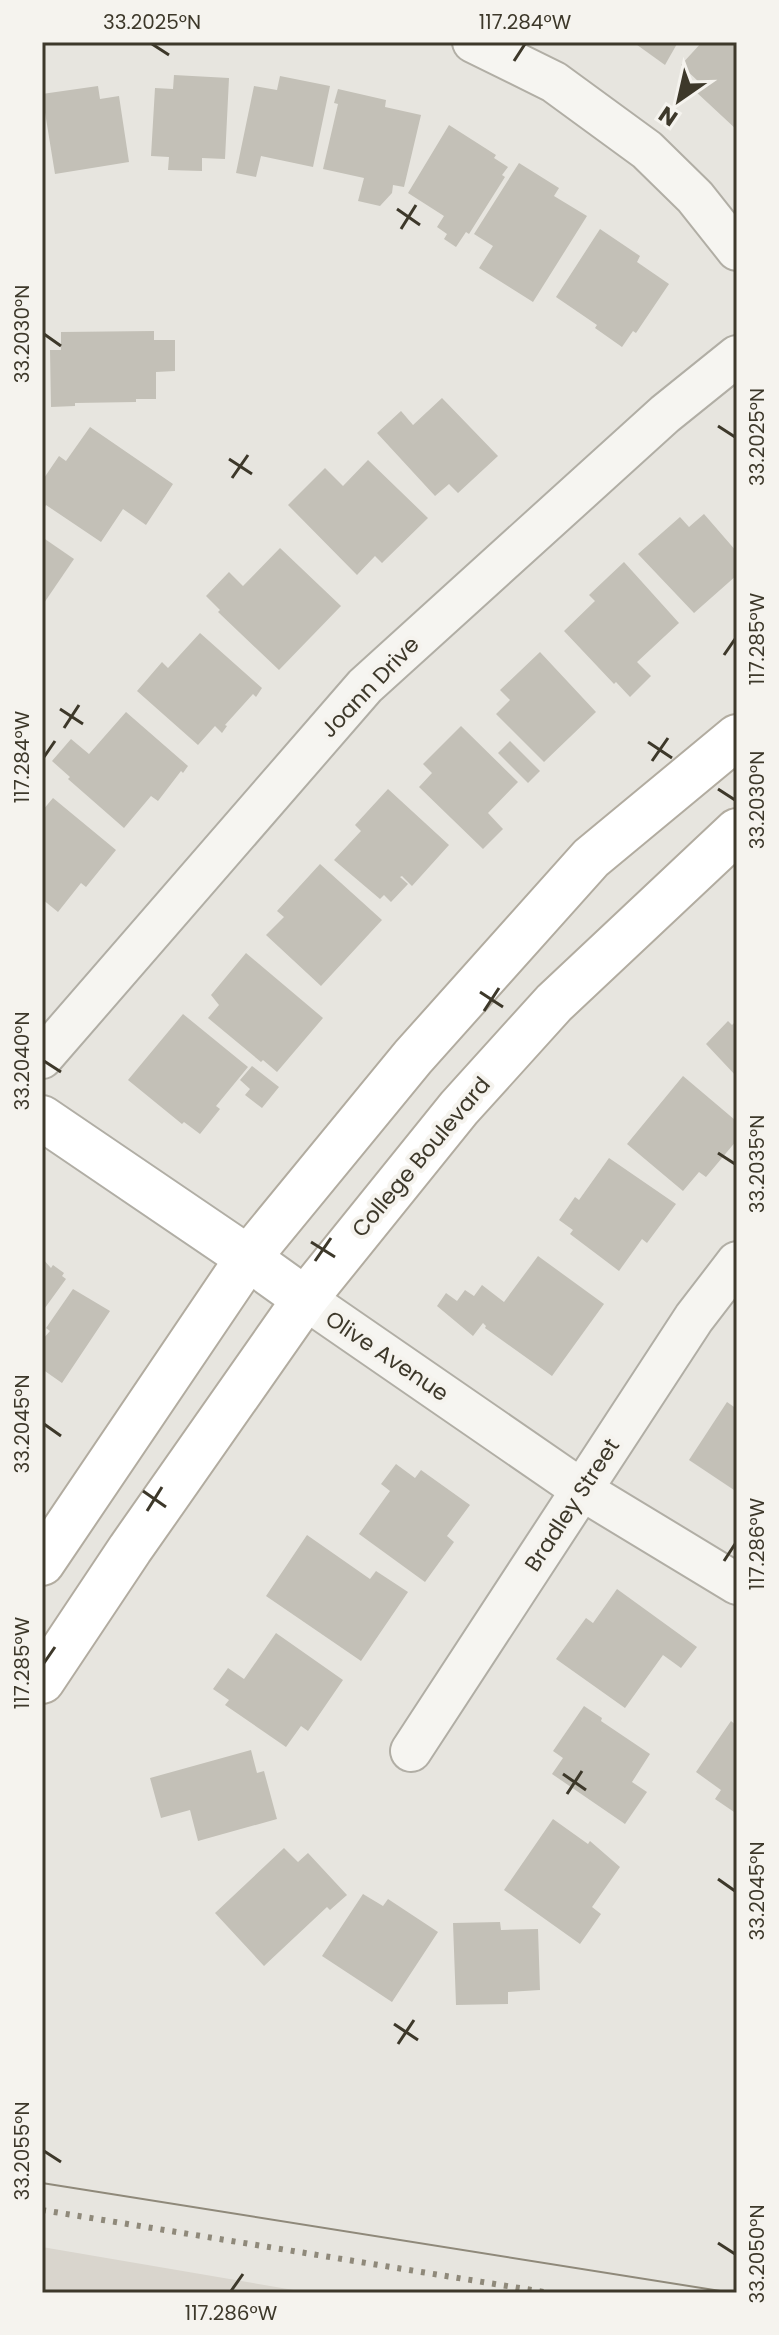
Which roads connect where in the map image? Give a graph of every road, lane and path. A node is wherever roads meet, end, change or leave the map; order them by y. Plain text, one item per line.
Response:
1 (473, 42) edge
2 (737, 250) edge
3 (737, 356) edge
4 (737, 737) edge
5 (737, 831) edge
6 (42, 1058) edge
7 (42, 1118) edge
8 (248, 1258) junction
9 (737, 1262) edge
10 (305, 1299) junction
11 (582, 1490) junction
12 (42, 1563) edge
13 (737, 1584) edge
14 (42, 1681) edge
15 (411, 1751) dead end

1 - 2 street
3 - 6 street, Joann Drive
4 - 8 main road
5 - 10 main road, College Boulevard
7 - 8 main road, Olive Avenue
8 - 10 main road, Olive Avenue
8 - 12 main road
9 - 11 street, Bradley Street
10 - 11 street, Olive Avenue
10 - 14 main road, College Boulevard
11 - 13 street, Olive Avenue
11 - 15 street, Bradley Street

